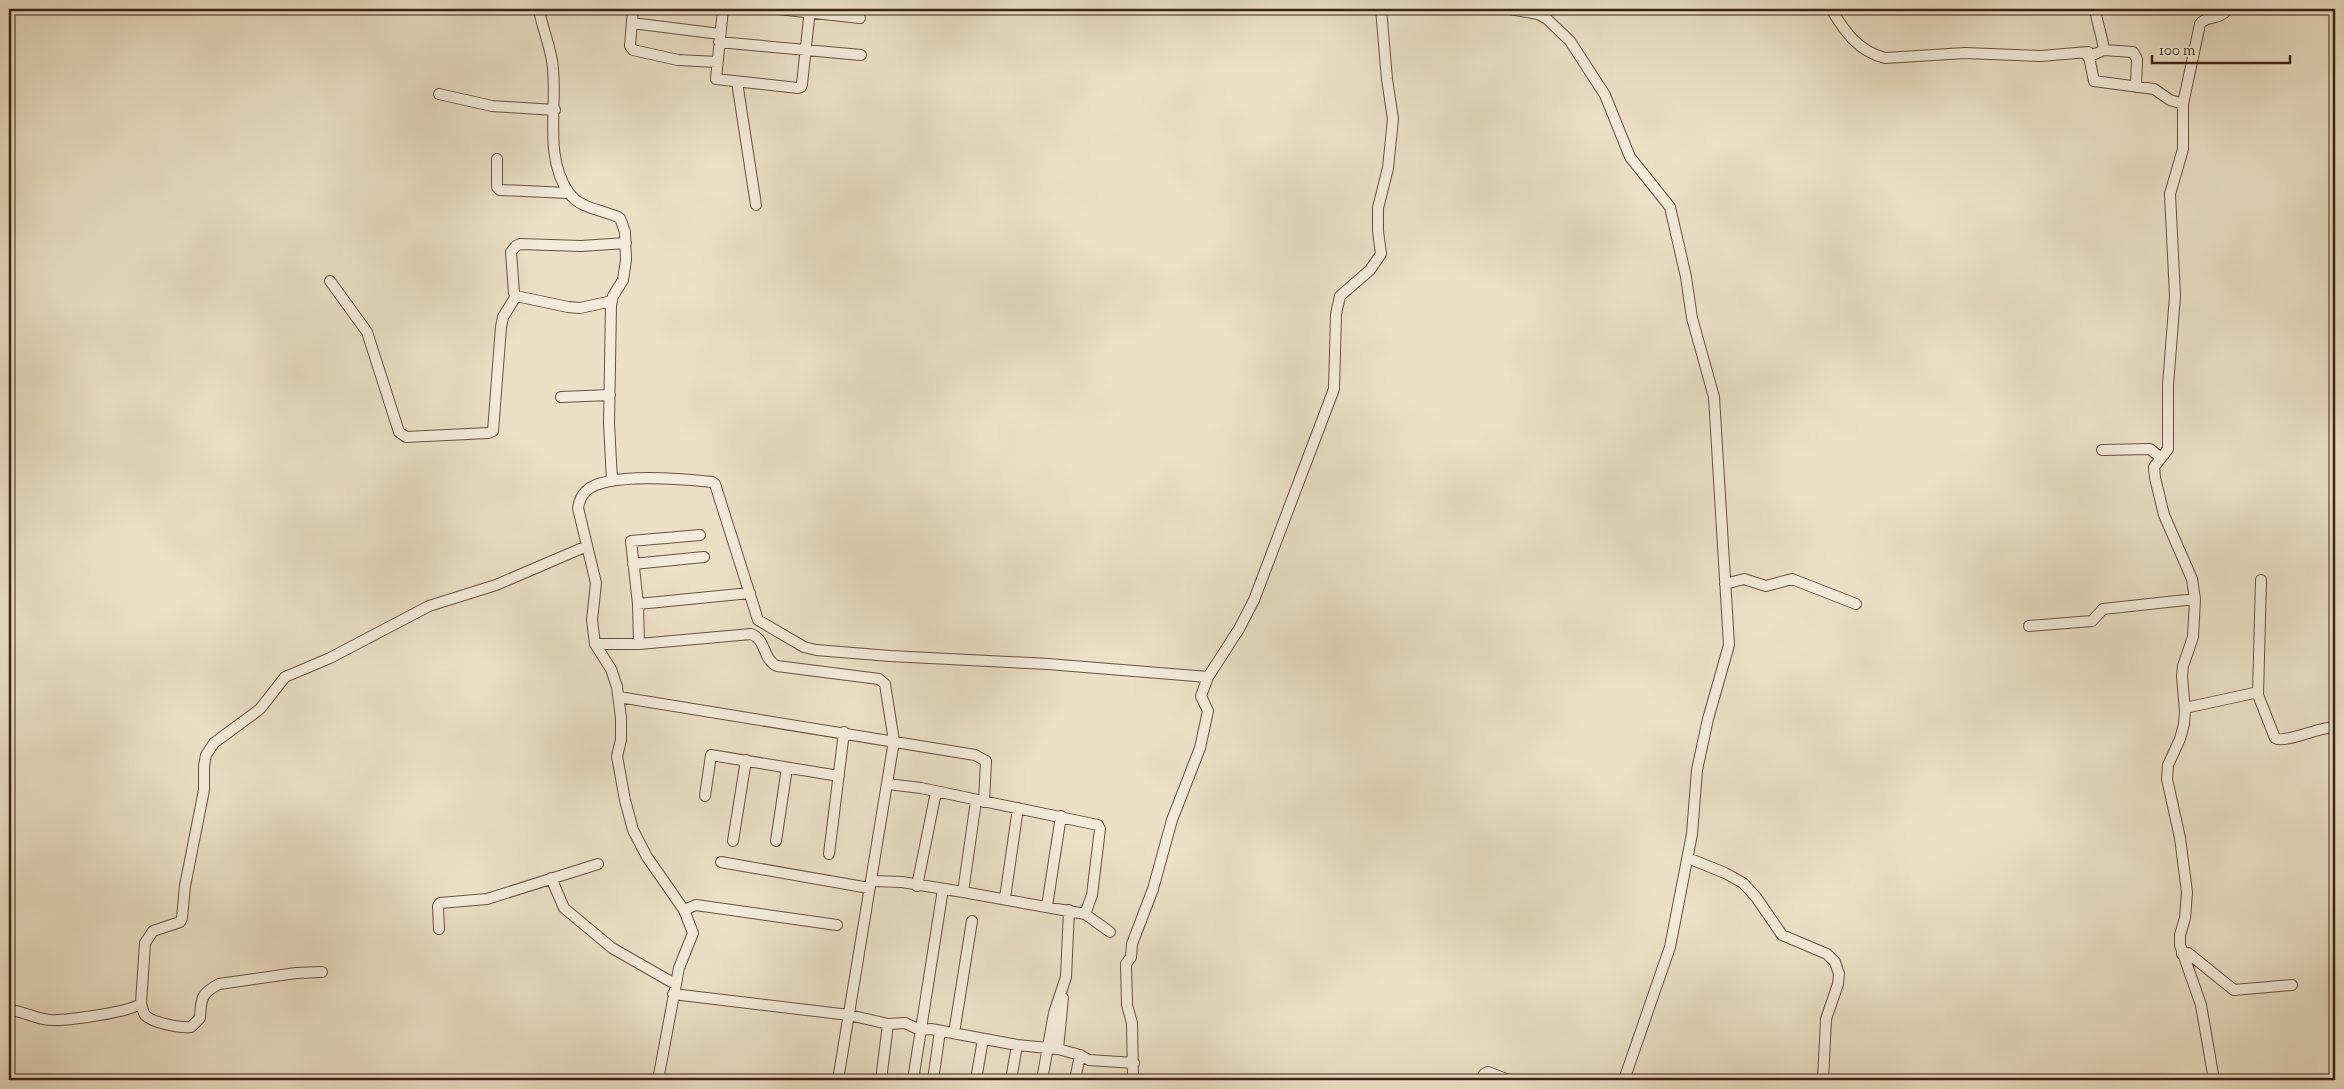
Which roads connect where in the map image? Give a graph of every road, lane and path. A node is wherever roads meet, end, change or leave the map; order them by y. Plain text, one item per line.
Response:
1 (539, 9) edge
2 (633, 9) edge
3 (723, 9) edge
4 (778, 9) edge
5 (1380, 9) edge
6 (1510, 9) edge
7 (1831, 9) edge
8 (2095, 9) edge
9 (2228, 9) edge
10 (809, 11) edge
11 (860, 18) dead end
12 (632, 23) junction
13 (720, 38) junction
14 (805, 50) junction
15 (2104, 50) junction
16 (861, 55) dead end
17 (2088, 57) junction
18 (717, 62) junction
19 (737, 82) junction
20 (2136, 87) junction
21 (439, 94) dead end
22 (2183, 104) junction
23 (555, 110) junction
24 (498, 159) dead end
25 (568, 193) junction
26 (756, 205) dead end
27 (626, 242) junction
28 (330, 281) dead end
29 (516, 296) junction
30 (612, 300) junction
31 (610, 395) junction
32 (561, 397) dead end
33 (2102, 450) dead end
34 (2161, 458) junction
35 (612, 481) junction
36 (700, 535) dead end
37 (586, 546) junction
38 (704, 557) dead end
39 (633, 564) junction
40 (2262, 580) dead end
41 (1725, 584) junction
42 (750, 593) junction
43 (2194, 599) junction
44 (638, 604) junction
45 (1856, 604) dead end
46 (2029, 626) dead end
47 (596, 644) junction
48 (639, 644) junction
49 (1208, 677) junction
50 (2258, 695) junction
51 (618, 698) junction
52 (2185, 708) junction
53 (2335, 727) edge
54 (844, 732) junction
55 (894, 741) junction
56 (746, 760) junction
57 (787, 768) junction
58 (839, 776) junction
59 (888, 784) junction
60 (936, 792) junction
61 (705, 796) dead end
62 (980, 801) junction
63 (1018, 808) junction
64 (1061, 816) junction
65 (733, 841) dead end
66 (776, 841) dead end
67 (828, 854) dead end
68 (1688, 858) junction
69 (721, 862) dead end
70 (598, 864) dead end
71 (551, 878) junction
72 (870, 884) junction
73 (917, 886) junction
74 (943, 889) junction
75 (964, 892) junction
76 (1005, 898) junction
77 (1047, 906) junction
78 (684, 910) junction
79 (1069, 910) junction
80 (1086, 914) junction
81 (972, 921) dead end
82 (837, 925) dead end
83 (439, 929) dead end
84 (1110, 932) dead end
85 (2182, 954) junction
86 (322, 972) dead end
87 (1066, 977) junction
88 (2292, 985) dead end
89 (674, 989) junction
90 (141, 1003) junction
91 (9, 1010) edge
92 (849, 1015) junction
93 (888, 1024) junction
94 (920, 1030) junction
95 (940, 1031) junction
96 (954, 1033) junction
97 (984, 1039) junction
98 (1017, 1045) junction
99 (1047, 1048) junction
100 (1058, 1049) junction
101 (1080, 1055) junction
102 (1134, 1063) junction
103 (658, 1080) edge
104 (838, 1080) edge
105 (880, 1080) edge
106 (913, 1080) edge
107 (933, 1080) edge
108 (976, 1080) edge
109 (1011, 1080) edge
110 (1042, 1080) edge
111 (1075, 1080) edge
112 (1133, 1080) edge
113 (1481, 1080) edge
114 (1509, 1080) edge
115 (1624, 1080) edge
116 (1822, 1080) edge
117 (2214, 1080) edge

1 - 23 street
2 - 12 street
3 - 13 street
4 - 10 street
5 - 49 street
6 - 41 street
7 - 17 street
8 - 15 street
9 - 22 street
10 - 11 street
10 - 14 street
12 - 13 street
12 - 18 street
13 - 14 street
13 - 18 street
14 - 16 street
14 - 19 street
15 - 17 street
15 - 20 street
17 - 20 street
18 - 19 street
19 - 26 street
20 - 22 street
21 - 23 street
22 - 34 street
23 - 25 street
24 - 25 street
25 - 27 street
27 - 29 street
27 - 30 street
28 - 29 street
29 - 30 street
30 - 31 street
31 - 32 street
31 - 35 street
33 - 34 street
34 - 43 street
35 - 37 street
35 - 42 street
36 - 39 street
37 - 47 street
37 - 90 street
38 - 39 street
39 - 44 street
40 - 50 street
41 - 45 street
41 - 68 street
42 - 44 street
42 - 49 street
43 - 46 street
43 - 52 street
44 - 48 street
47 - 48 street
47 - 51 street
48 - 55 street
49 - 102 street
50 - 52 street
50 - 53 street
51 - 54 street
51 - 78 street
52 - 85 street
54 - 55 street
54 - 58 street
55 - 59 street
55 - 62 street
56 - 57 street
56 - 61 street
56 - 65 street
57 - 58 street
57 - 66 street
58 - 67 street
59 - 60 street
59 - 72 street
60 - 62 street
60 - 73 street
62 - 63 street
62 - 75 street
63 - 64 street
63 - 76 street
64 - 77 street
64 - 80 street
68 - 115 street
68 - 116 street
69 - 72 street
70 - 71 street
71 - 83 street
71 - 89 street
72 - 73 street
72 - 92 street
73 - 74 street
74 - 75 street
74 - 94 street
75 - 76 street
76 - 77 street
77 - 79 street
78 - 82 street
78 - 89 street
79 - 80 street
79 - 87 street
80 - 84 street
81 - 96 street
85 - 88 street
85 - 117 street
86 - 90 street
87 - 99 street
87 - 100 street
89 - 92 street
89 - 103 street
90 - 91 street
92 - 93 street
92 - 104 street
93 - 94 street
93 - 105 street
94 - 95 street
94 - 106 street
95 - 96 street
95 - 107 street
96 - 97 street
97 - 98 street
97 - 108 street
98 - 99 street
98 - 109 street
99 - 100 street
99 - 110 street
100 - 101 street
101 - 102 street
101 - 111 street
102 - 112 street
113 - 114 street

